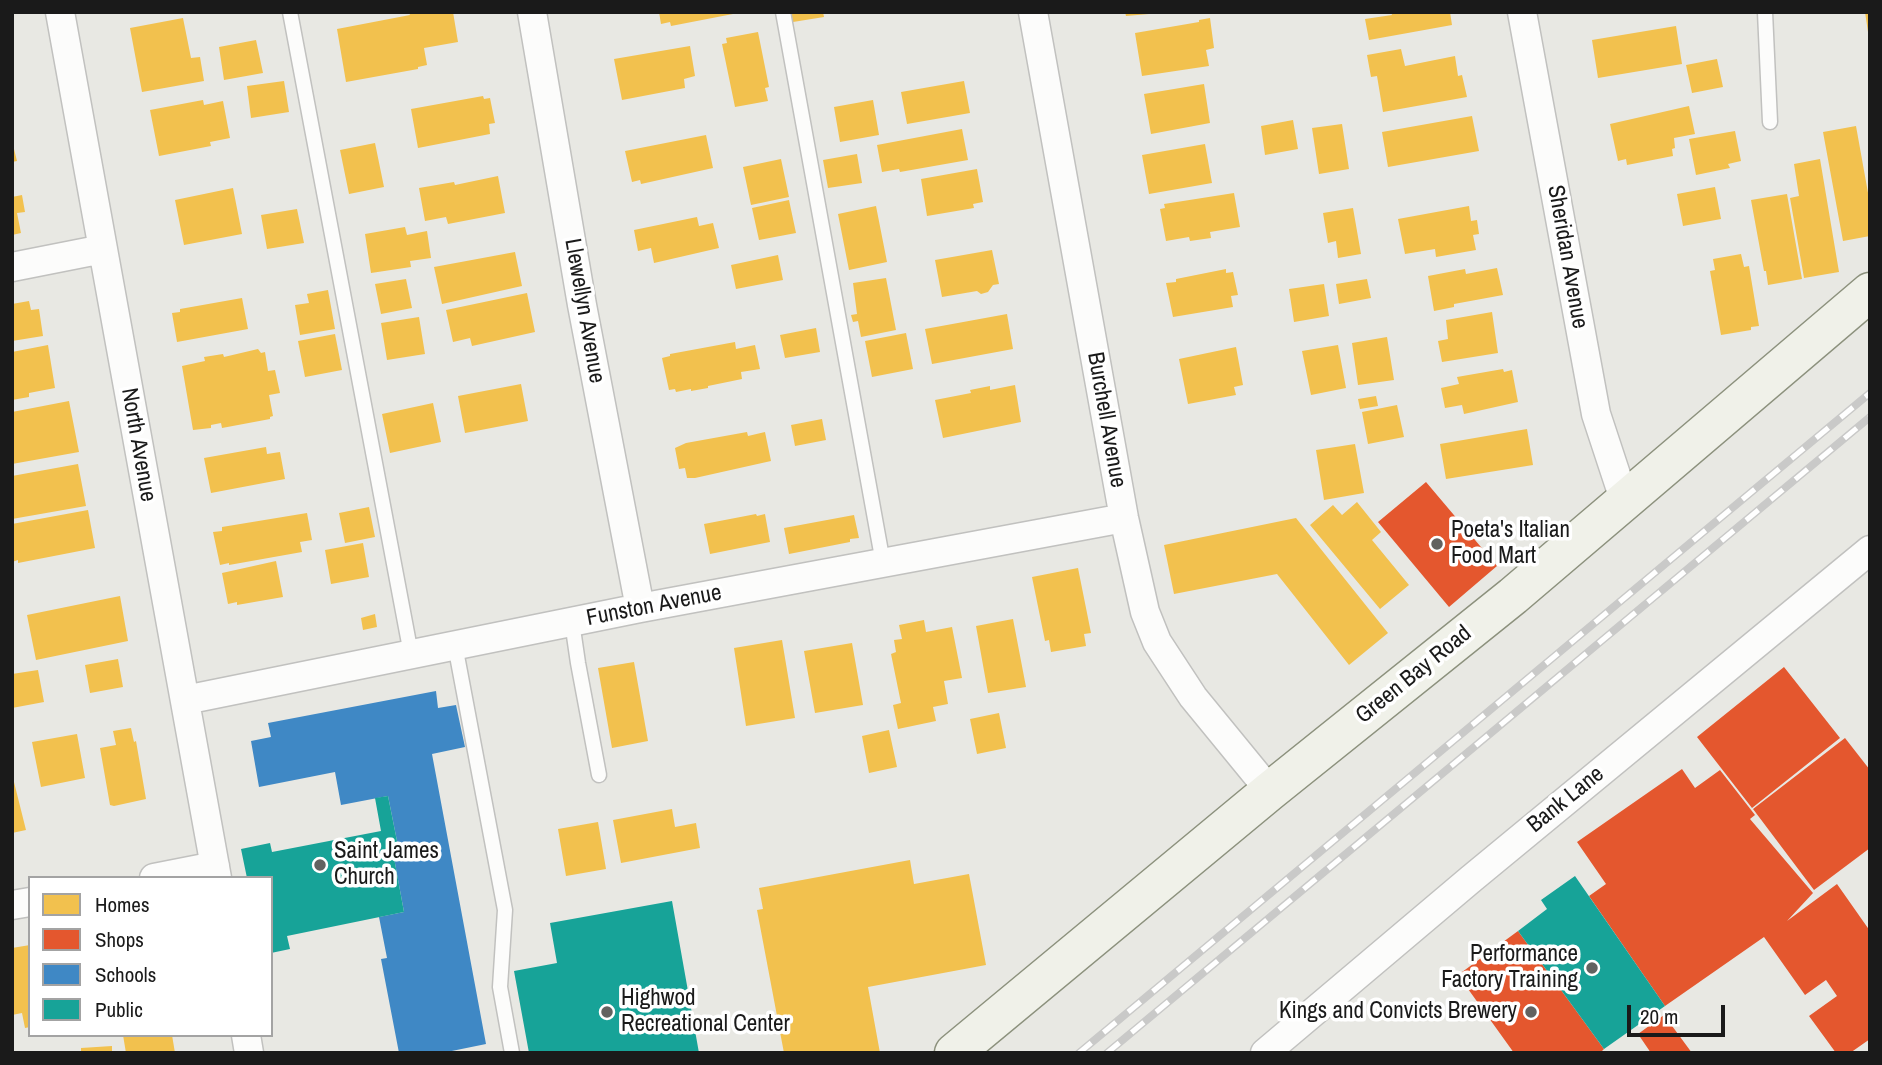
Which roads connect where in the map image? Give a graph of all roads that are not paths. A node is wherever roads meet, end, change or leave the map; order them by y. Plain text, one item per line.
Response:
1 (60, 12) edge
2 (290, 12) edge
3 (532, 12) edge
4 (783, 12) edge
5 (1033, 12) edge
6 (1522, 12) edge
7 (1765, 12) edge
8 (1770, 122) dead end
9 (103, 249) junction
10 (12, 267) edge
11 (1870, 292) edge
12 (1624, 499) junction
13 (1124, 518) junction
14 (1870, 550) edge
15 (883, 563) junction
16 (640, 608) junction
17 (572, 622) junction
18 (455, 645) junction
19 (411, 654) junction
20 (185, 700) junction
21 (599, 775) dead end
22 (1269, 791) junction
23 (216, 872) edge
24 (175, 876) edge
25 (512, 1053) edge
26 (954, 1053) edge
27 (1265, 1053) edge

1 - 9 street, North Avenue
2 - 19 lane
3 - 16 street, Llewellyn Avenue
4 - 15 lane
5 - 13 street, Burchell Avenue
6 - 12 street, Sheridan Avenue
7 - 8 lane
9 - 10 street
9 - 20 street, North Avenue
11 - 12 street, Green Bay Road
12 - 22 street, Green Bay Road
13 - 15 street, Funston Avenue
13 - 22 street, Burchell Avenue
14 - 27 street, Bank Lane
15 - 16 street, Funston Avenue
16 - 17 street, Funston Avenue
17 - 18 street, Funston Avenue
17 - 21 lane
18 - 19 street, Funston Avenue
18 - 25 lane
19 - 20 street, Funston Avenue
20 - 23 street, North Avenue
22 - 26 street, Green Bay Road
23 - 24 street

